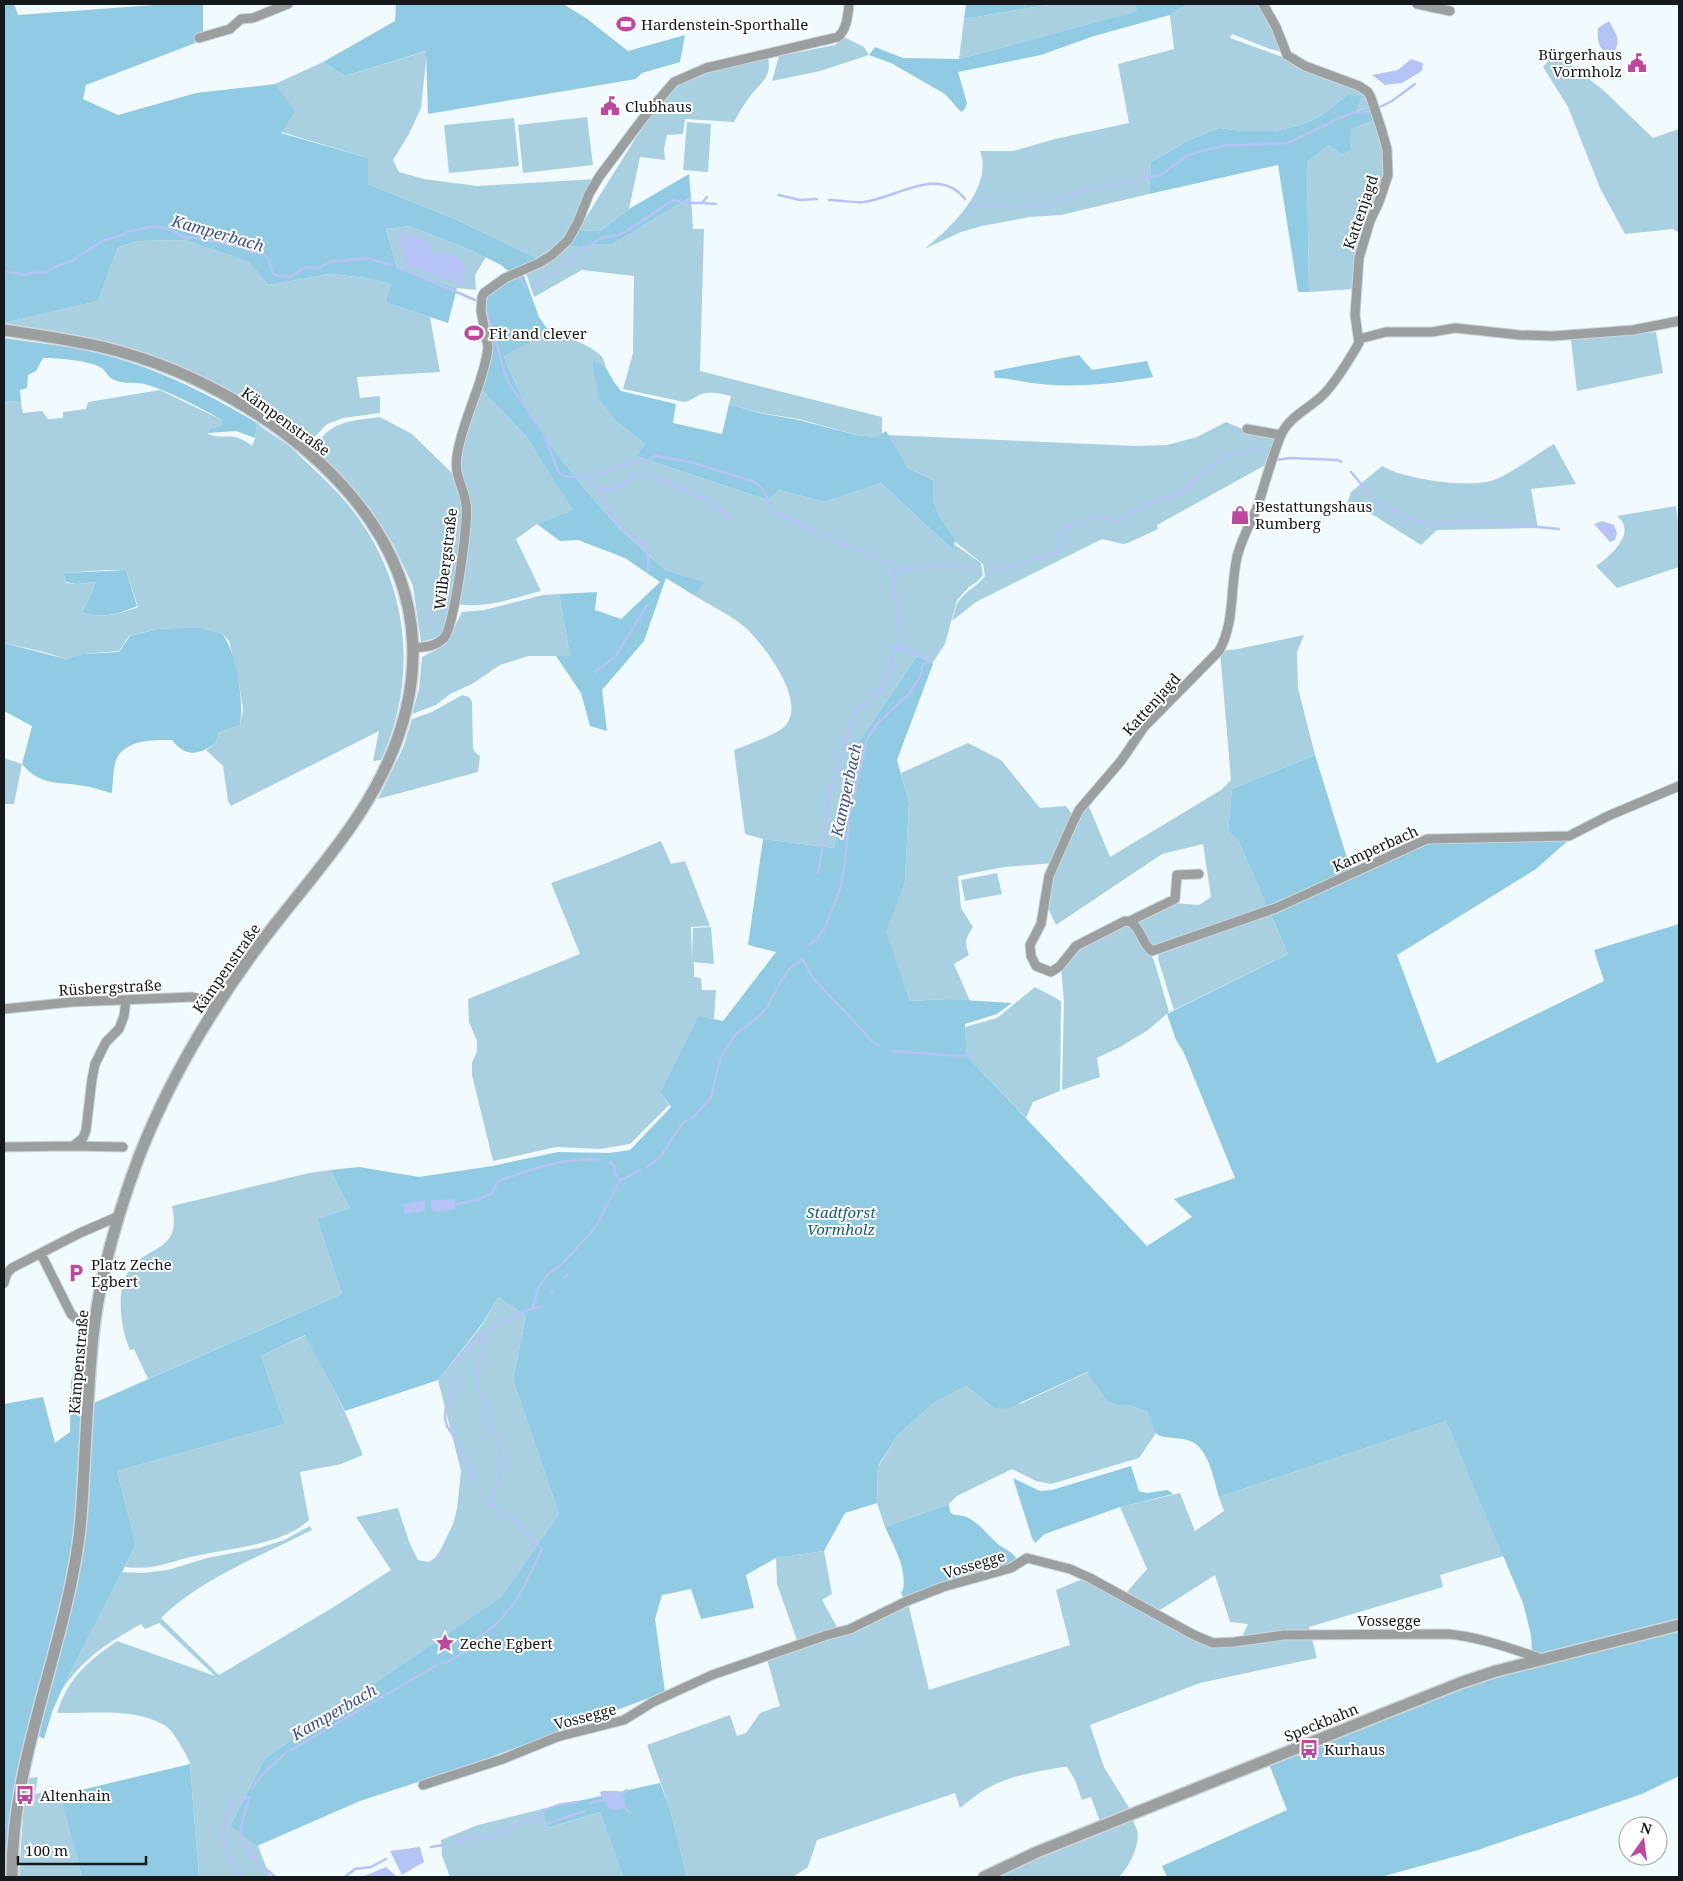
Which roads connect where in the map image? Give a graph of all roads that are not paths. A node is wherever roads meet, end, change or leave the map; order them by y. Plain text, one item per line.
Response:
1 (288, 4) edge
2 (849, 4) edge
3 (1263, 4) edge
4 (1417, 4) edge
5 (1450, 11) dead end
6 (199, 38) dead end
7 (1679, 321) edge
8 (4, 330) edge
9 (1359, 339) junction
10 (1247, 429) dead end
11 (1281, 435) junction
12 (413, 648) junction
13 (1679, 786) edge
14 (1199, 874) dead end
15 (1130, 921) junction
16 (126, 1000) junction
17 (215, 1008) junction
18 (4, 1009) edge
19 (73, 1146) junction
20 (4, 1147) edge
21 (124, 1147) dead end
22 (119, 1216) junction
23 (41, 1254) junction
24 (4, 1283) edge
25 (94, 1334) junction
26 (1679, 1625) edge
27 (1545, 1660) junction
28 (423, 1784) dead end
29 (12, 1877) edge
30 (984, 1877) edge

1 - 6 street
2 - 12 street, Wilbergstraße
3 - 9 street, Kattenjagd
4 - 5 street
7 - 9 street
8 - 12 street, Kämpenstraße
9 - 11 street, Kattenjagd
10 - 11 street
11 - 15 street, Kattenjagd
12 - 17 street, Kämpenstraße
13 - 15 street, Kamperbach
14 - 15 street
16 - 17 street, Rüsbergstraße
16 - 18 street, Rüsbergstraße
16 - 19 street
17 - 22 street, Kämpenstraße
19 - 20 street
19 - 21 street
22 - 23 street
22 - 25 street, Kämpenstraße
23 - 24 street
23 - 25 street
25 - 29 street, Kämpenstraße
26 - 27 street, Speckbahn
27 - 28 street, Vossegge
27 - 30 street, Speckbahn

